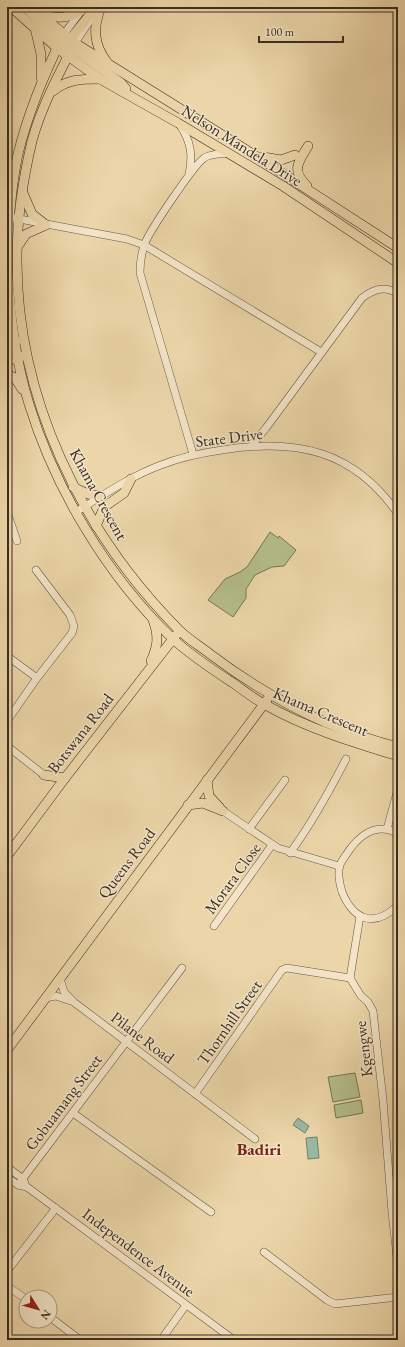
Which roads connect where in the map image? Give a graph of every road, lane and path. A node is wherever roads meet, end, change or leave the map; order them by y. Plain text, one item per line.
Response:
1 (11, 7) edge
2 (26, 7) edge
3 (31, 7) edge
4 (96, 7) edge
5 (100, 7) edge
6 (83, 8) edge
7 (40, 14) junction
8 (35, 27) junction
9 (66, 46) junction
10 (110, 66) junction
11 (100, 79) junction
12 (41, 85) junction
13 (51, 94) junction
14 (131, 95) junction
15 (30, 115) junction
16 (178, 123) junction
17 (308, 146) dead end
18 (248, 151) junction
19 (228, 153) junction
20 (295, 155) dead end
21 (188, 176) junction
22 (10, 191) edge
23 (22, 192) junction
24 (318, 196) junction
25 (9, 204) edge
26 (14, 218) junction
27 (46, 225) junction
28 (144, 245) junction
29 (17, 248) junction
30 (398, 248) edge
31 (7, 255) edge
32 (7, 258) edge
33 (398, 263) edge
34 (398, 294) edge
35 (16, 341) junction
36 (322, 352) junction
37 (7, 354) edge
38 (27, 355) junction
39 (18, 357) junction
40 (7, 361) edge
41 (25, 367) junction
42 (7, 370) edge
43 (7, 374) edge
44 (28, 403) junction
45 (252, 445) junction
46 (193, 454) junction
47 (132, 479) junction
48 (74, 487) junction
49 (101, 496) junction
50 (85, 507) junction
51 (7, 512) edge
52 (76, 512) junction
53 (398, 514) edge
54 (96, 526) junction
55 (17, 541) dead end
56 (36, 570) dead end
57 (151, 615) junction
58 (180, 631) junction
59 (173, 639) junction
60 (7, 656) edge
61 (149, 668) junction
62 (37, 678) junction
63 (270, 695) junction
64 (264, 704) junction
65 (7, 721) edge
66 (398, 740) edge
67 (387, 744) junction
68 (7, 746) edge
69 (398, 747) edge
70 (398, 756) edge
71 (346, 759) dead end
72 (44, 775) junction
73 (65, 778) junction
74 (207, 780) junction
75 (284, 780) dead end
76 (398, 790) edge
77 (52, 794) junction
78 (188, 805) junction
79 (223, 811) junction
80 (249, 829) junction
81 (387, 829) junction
82 (398, 834) edge
83 (272, 845) junction
84 (290, 853) junction
85 (7, 856) edge
86 (339, 866) junction
87 (398, 905) edge
88 (360, 916) junction
89 (214, 926) dead end
90 (182, 968) dead end
91 (60, 978) junction
92 (350, 978) junction
93 (45, 998) junction
94 (75, 1003) junction
95 (126, 1042) junction
96 (7, 1050) edge
97 (194, 1094) junction
98 (73, 1113) junction
99 (255, 1139) dead end
100 (7, 1167) edge
101 (7, 1177) edge
102 (20, 1182) junction
103 (56, 1208) junction
104 (211, 1212) dead end
105 (264, 1252) dead end
106 (398, 1266) edge
107 (7, 1271) edge
108 (7, 1286) edge
109 (18, 1294) edge
110 (398, 1297) edge
111 (186, 1305) junction
112 (58, 1323) edge
113 (80, 1340) edge
114 (161, 1340) edge
115 (234, 1340) edge

1 - 8 main road
2 - 9 main road
3 - 7 main road
4 - 9 main road
5 - 9 street
5 - 10 main road
6 - 7 main road
6 - 9 street
7 - 9 main road
8 - 9 main road
8 - 12 main road
9 - 10 main road, Nelson Mandela Drive
9 - 11 main road, Nelson Mandela Drive
9 - 12 main road, Khama Crescent
9 - 13 main road, Khama Crescent
9 - 14 main road
9 - 15 main road
10 - 18 main road, Nelson Mandela Drive
11 - 13 main road
11 - 14 main road, Nelson Mandela Drive
12 - 15 main road, Khama Crescent
13 - 23 main road, Khama Crescent
14 - 16 main road, Nelson Mandela Drive
15 - 22 main road, Khama Crescent
16 - 19 main road, Nelson Mandela Drive
16 - 21 street
17 - 24 main road
18 - 20 main road
18 - 24 main road, Nelson Mandela Drive
19 - 21 street
19 - 33 main road, Nelson Mandela Drive
21 - 28 street
22 - 25 main road, Khama Crescent
23 - 26 main road, Khama Crescent
23 - 27 main road
24 - 30 main road, Nelson Mandela Drive
25 - 26 main road, Khama Crescent
26 - 27 street
26 - 29 main road, Khama Crescent
26 - 31 main road, Khama Crescent
27 - 28 street
27 - 29 main road
28 - 36 street
28 - 46 street
29 - 38 main road, Khama Crescent
32 - 35 main road, Khama Crescent
34 - 36 street
35 - 37 main road
35 - 39 main road, Khama Crescent
36 - 45 street
38 - 39 main road
38 - 41 main road, Khama Crescent
39 - 40 main road
39 - 41 main road, Khama Crescent
41 - 42 main road
41 - 44 main road, Khama Crescent
41 - 48 main road, Khama Crescent
43 - 44 main road
44 - 52 main road, Khama Crescent
45 - 46 street, State Drive
45 - 53 street, State Drive
46 - 47 street, State Drive
47 - 49 street, State Drive
47 - 54 main road
48 - 49 main road
48 - 50 main road, Khama Crescent
49 - 50 street, State Drive
50 - 52 street, State Drive
50 - 54 main road, Khama Crescent
51 - 55 street
52 - 57 main road, Khama Crescent
54 - 58 main road, Khama Crescent
56 - 62 street
57 - 59 main road, Khama Crescent
57 - 61 main road
58 - 59 main road, Botswana Road
58 - 63 main road, Khama Crescent
59 - 61 main road, Botswana Road
59 - 64 main road, Khama Crescent
60 - 62 street
61 - 73 main road, Botswana Road
62 - 65 street
63 - 64 main road, Queens Road
63 - 67 main road, Khama Crescent
64 - 70 main road, Khama Crescent
64 - 74 main road, Queens Road
66 - 67 main road
67 - 69 main road, Khama Crescent
68 - 72 street
71 - 84 street
72 - 73 main road
72 - 77 main road
73 - 77 main road, Botswana Road
74 - 78 main road, Queens Road
74 - 79 main road
75 - 80 street
76 - 81 street
77 - 85 main road, Botswana Road
78 - 79 main road
78 - 91 main road, Queens Road
79 - 80 street
80 - 83 street
81 - 82 street
81 - 86 street
83 - 84 street
83 - 89 street, Morara Close
84 - 86 street
86 - 88 street
87 - 88 street
88 - 92 street
90 - 95 street, Gobuamang Street
91 - 93 main road, Queens Road
91 - 94 street
92 - 97 street, Thornhill Street
92 - 106 street, Kgengwe
93 - 94 street
93 - 96 main road, Queens Road
94 - 95 street, Pilane Road
95 - 97 street, Pilane Road
95 - 98 street, Gobuamang Street
97 - 99 street, Pilane Road
98 - 102 street, Gobuamang Street
98 - 104 street
100 - 102 street
101 - 102 street
102 - 103 street, Independence Avenue
103 - 107 street
103 - 111 street, Independence Avenue
105 - 110 street
108 - 109 street
111 - 114 street
111 - 115 street, Independence Avenue
112 - 113 street

